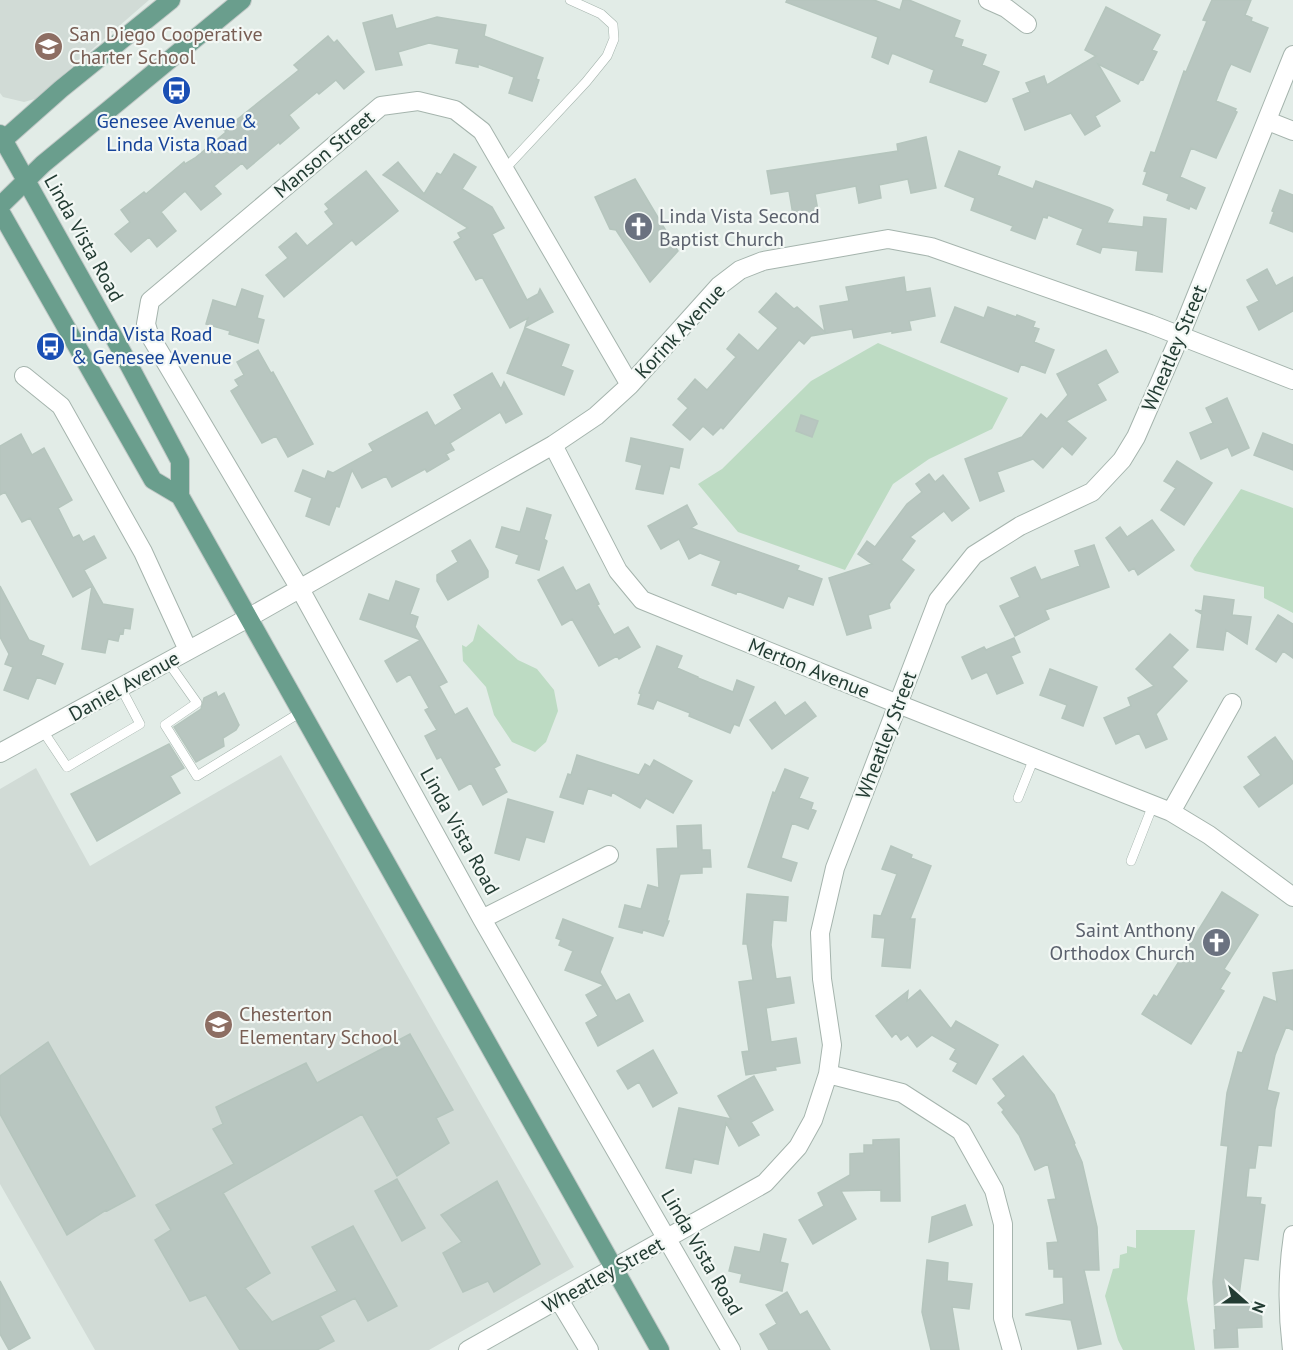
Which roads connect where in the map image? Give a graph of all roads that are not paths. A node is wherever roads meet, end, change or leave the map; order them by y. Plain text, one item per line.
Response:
1 (171, 0) edge
2 (242, 0) edge
3 (570, 0) edge
4 (987, 0) edge
5 (1027, 24) dead end
6 (1293, 55) edge
7 (1268, 121) junction
8 (1293, 131) edge
9 (1, 139) edge
10 (504, 170) junction
11 (26, 179) junction
12 (0, 206) edge
13 (0, 211) edge
14 (149, 334) joint
15 (1180, 336) junction
16 (24, 376) dead end
17 (1293, 380) edge
18 (630, 385) junction
19 (553, 445) junction
20 (180, 496) junction
21 (300, 589) junction
22 (248, 618) junction
23 (189, 650) junction
24 (168, 662) junction
25 (121, 688) junction
26 (1232, 703) dead end
27 (898, 704) junction
28 (301, 712) junction
29 (44, 731) junction
30 (0, 753) edge
31 (1034, 758) junction
32 (1018, 798) dead end
33 (1153, 805) junction
34 (1171, 812) junction
35 (609, 855) dead end
36 (1131, 861) dead end
37 (1293, 897) edge
38 (483, 919) junction
39 (828, 1074) junction
40 (1293, 1235) edge
41 (668, 1238) junction
42 (614, 1268) junction
43 (559, 1300) junction
44 (468, 1350) edge
45 (589, 1350) edge
46 (660, 1350) edge
47 (731, 1350) edge
48 (1012, 1350) edge
49 (1292, 1350) edge

1 - 9 main road
2 - 11 main road
3 - 10 lane
4 - 5 street
6 - 7 street, Wheatley Street
7 - 8 street
7 - 15 street, Wheatley Street
9 - 11 main road, Linda Vista Road
10 - 14 street, Manson Street
10 - 18 street, Manson Street
11 - 12 main road
11 - 20 main road, Linda Vista Road
13 - 20 main road
14 - 21 street, Linda Vista Road
15 - 17 street, Korink Avenue
15 - 18 street, Korink Avenue
15 - 27 street, Wheatley Street
16 - 23 street
18 - 19 street, Korink Avenue
19 - 21 street, Korink Avenue
19 - 27 street, Merton Avenue
20 - 22 main road, Linda Vista Road
21 - 22 street, Korink Avenue
21 - 38 street, Linda Vista Road
22 - 23 street, Daniel Avenue
22 - 28 main road, Linda Vista Road
23 - 24 street, Daniel Avenue
24 - 25 street, Daniel Avenue
24 - 28 lane
25 - 29 street, Daniel Avenue
25 - 29 lane
26 - 34 street
27 - 31 street, Merton Avenue
27 - 39 street, Wheatley Street
28 - 42 main road, Linda Vista Road
29 - 30 street, Daniel Avenue
31 - 32 lane
31 - 33 street, Merton Avenue
33 - 34 street, Merton Avenue
33 - 36 lane
34 - 37 street, Merton Avenue
35 - 38 street
38 - 41 street, Linda Vista Road
39 - 41 street, Wheatley Street
39 - 48 street
40 - 49 street
41 - 42 street, Wheatley Street
41 - 47 street, Linda Vista Road
42 - 43 street, Wheatley Street
42 - 46 main road, Linda Vista Road
43 - 44 street, Wheatley Street
43 - 45 street

